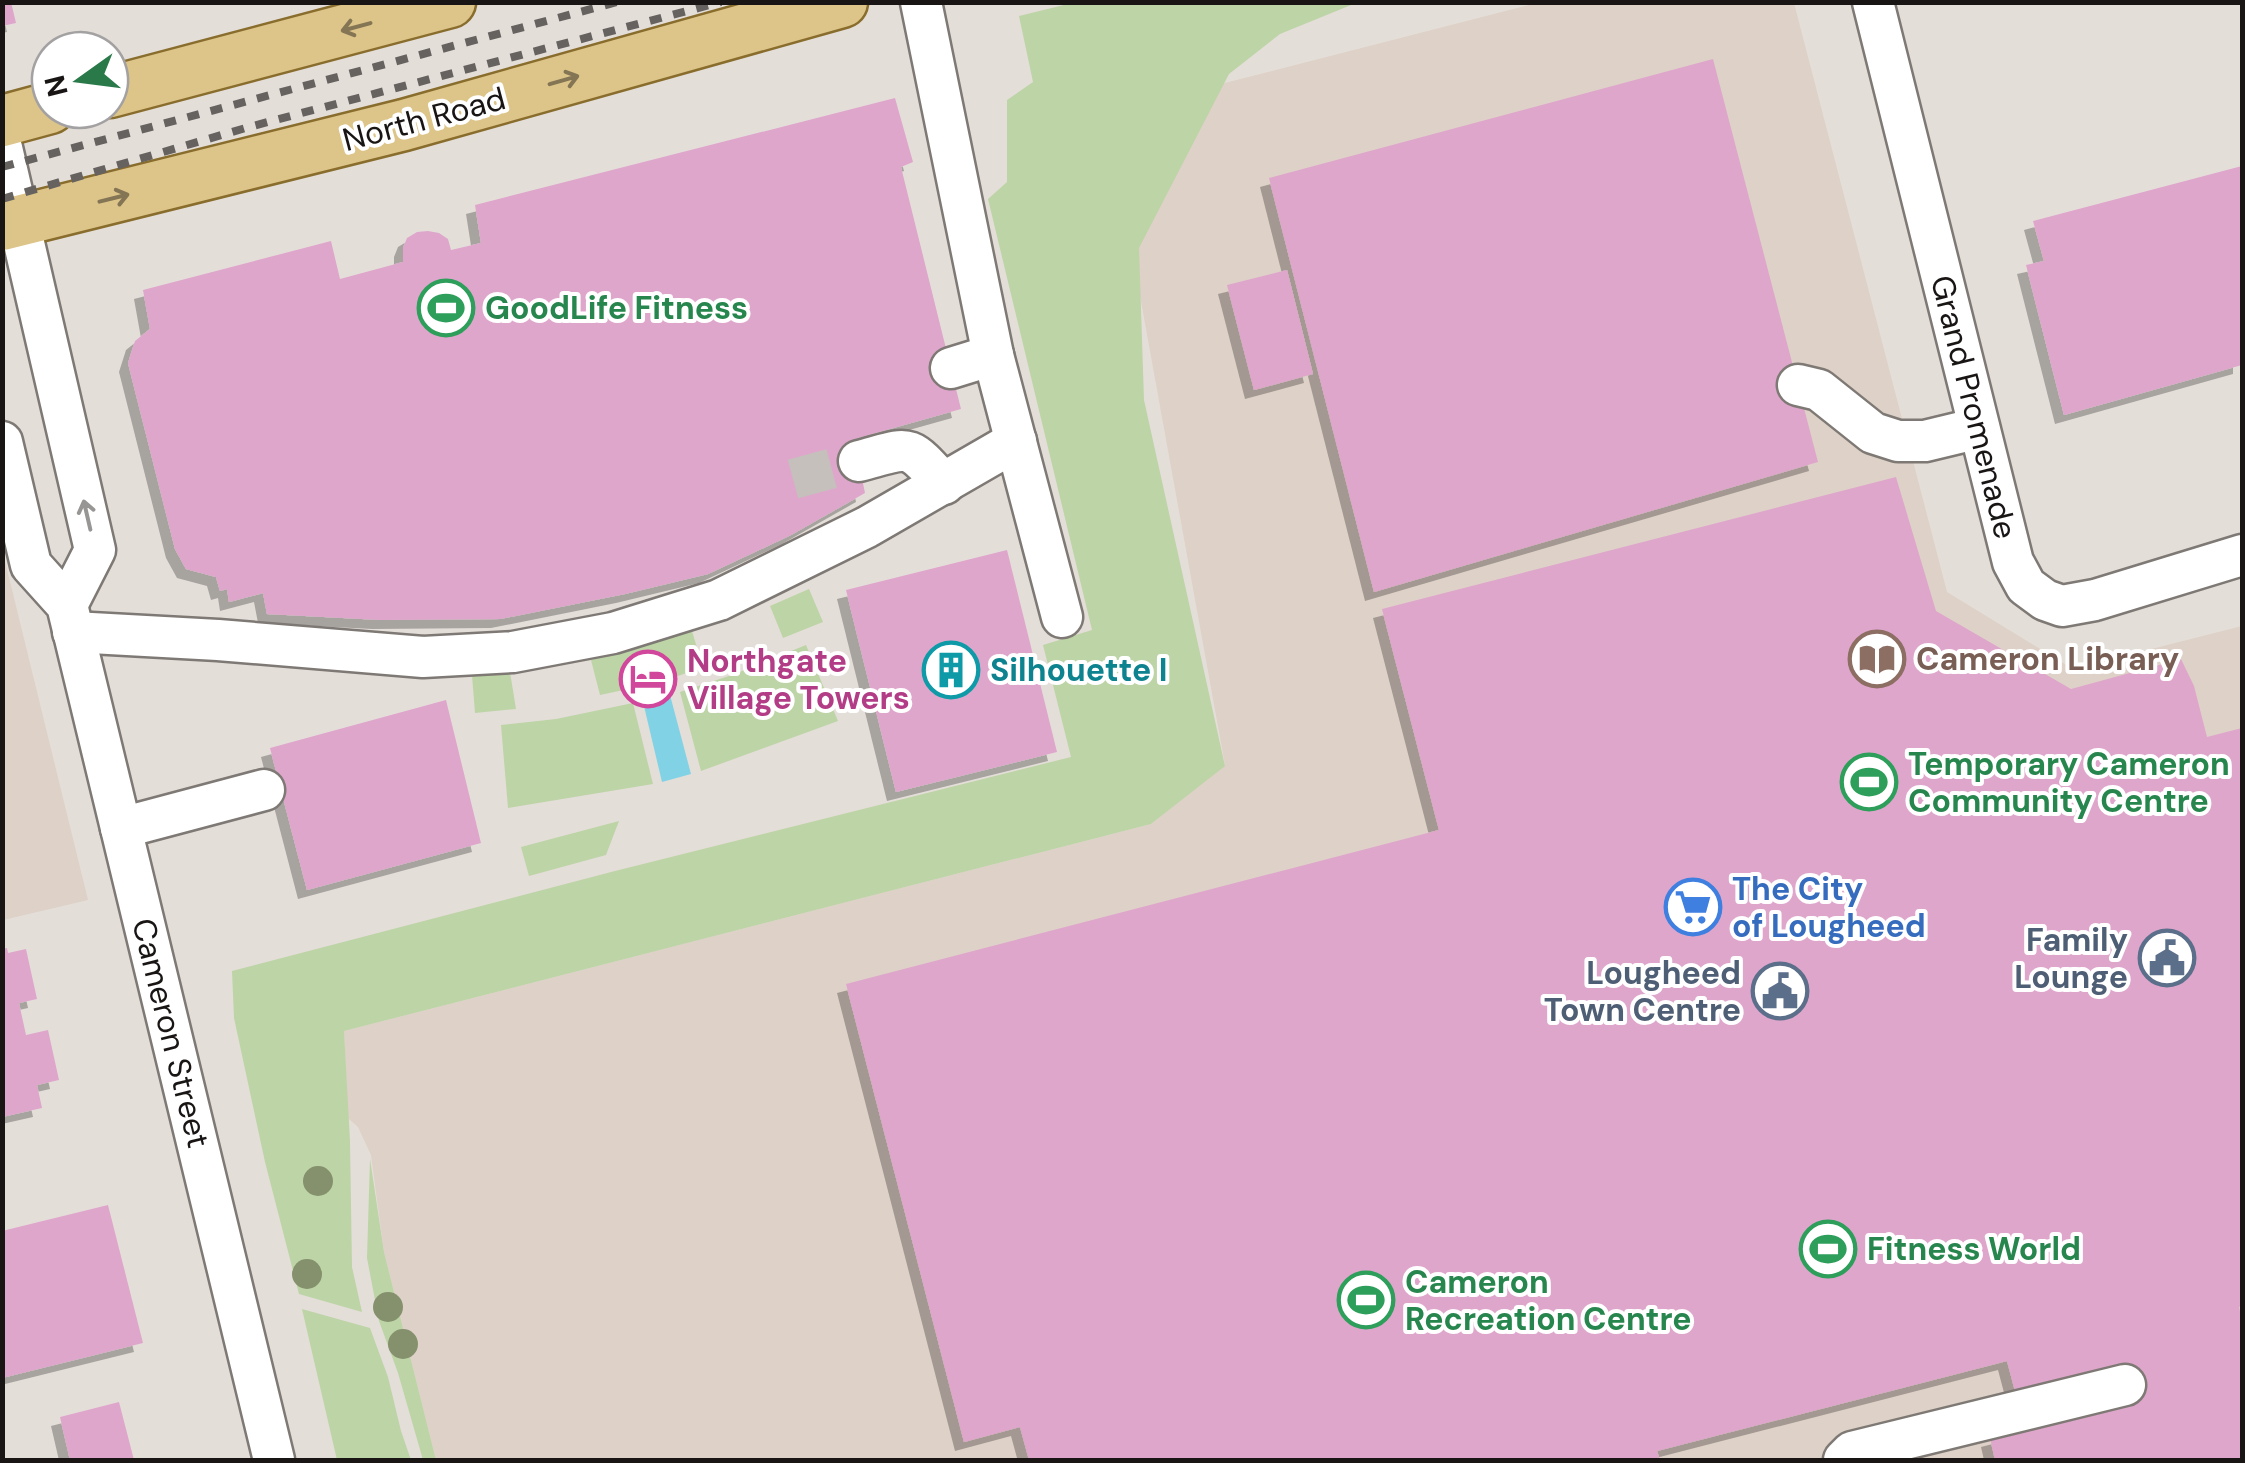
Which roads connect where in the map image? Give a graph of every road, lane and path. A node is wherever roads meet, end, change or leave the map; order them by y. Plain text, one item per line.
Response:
1 (450, 2) edge
2 (842, 2) edge
3 (921, 2) edge
4 (1873, 2) edge
5 (130, 87) edge
6 (30, 113) edge
7 (2, 120) edge
8 (2, 148) edge
9 (11, 223) edge
10 (993, 355) junction
11 (951, 368) dead end
12 (1798, 385) dead end
13 (1979, 428) junction
14 (2, 442) edge
15 (1016, 442) junction
16 (859, 461) tunnel mouth
17 (944, 484) junction
18 (2242, 555) edge
19 (70, 618) junction
20 (1062, 618) dead end
21 (264, 790) dead end
22 (121, 828) junction
23 (2125, 1385) dead end
24 (274, 1460) edge
25 (1844, 1460) edge

1 -> 5 main road
9 -> 2 main road, North Road
3 - 10 street
4 - 13 street, Grand Promenade
6 - 7 main road
8 - 9 street
19 -> 9 street
10 - 11 street
10 - 15 street
12 - 13 street
13 - 18 street, Grand Promenade
14 - 19 street, Cameron Street
15 - 17 street
15 - 20 street
16 - 17 street
17 - 19 street
19 - 22 street, Cameron Street
21 - 22 street
22 - 24 street, Cameron Street
23 - 25 street

